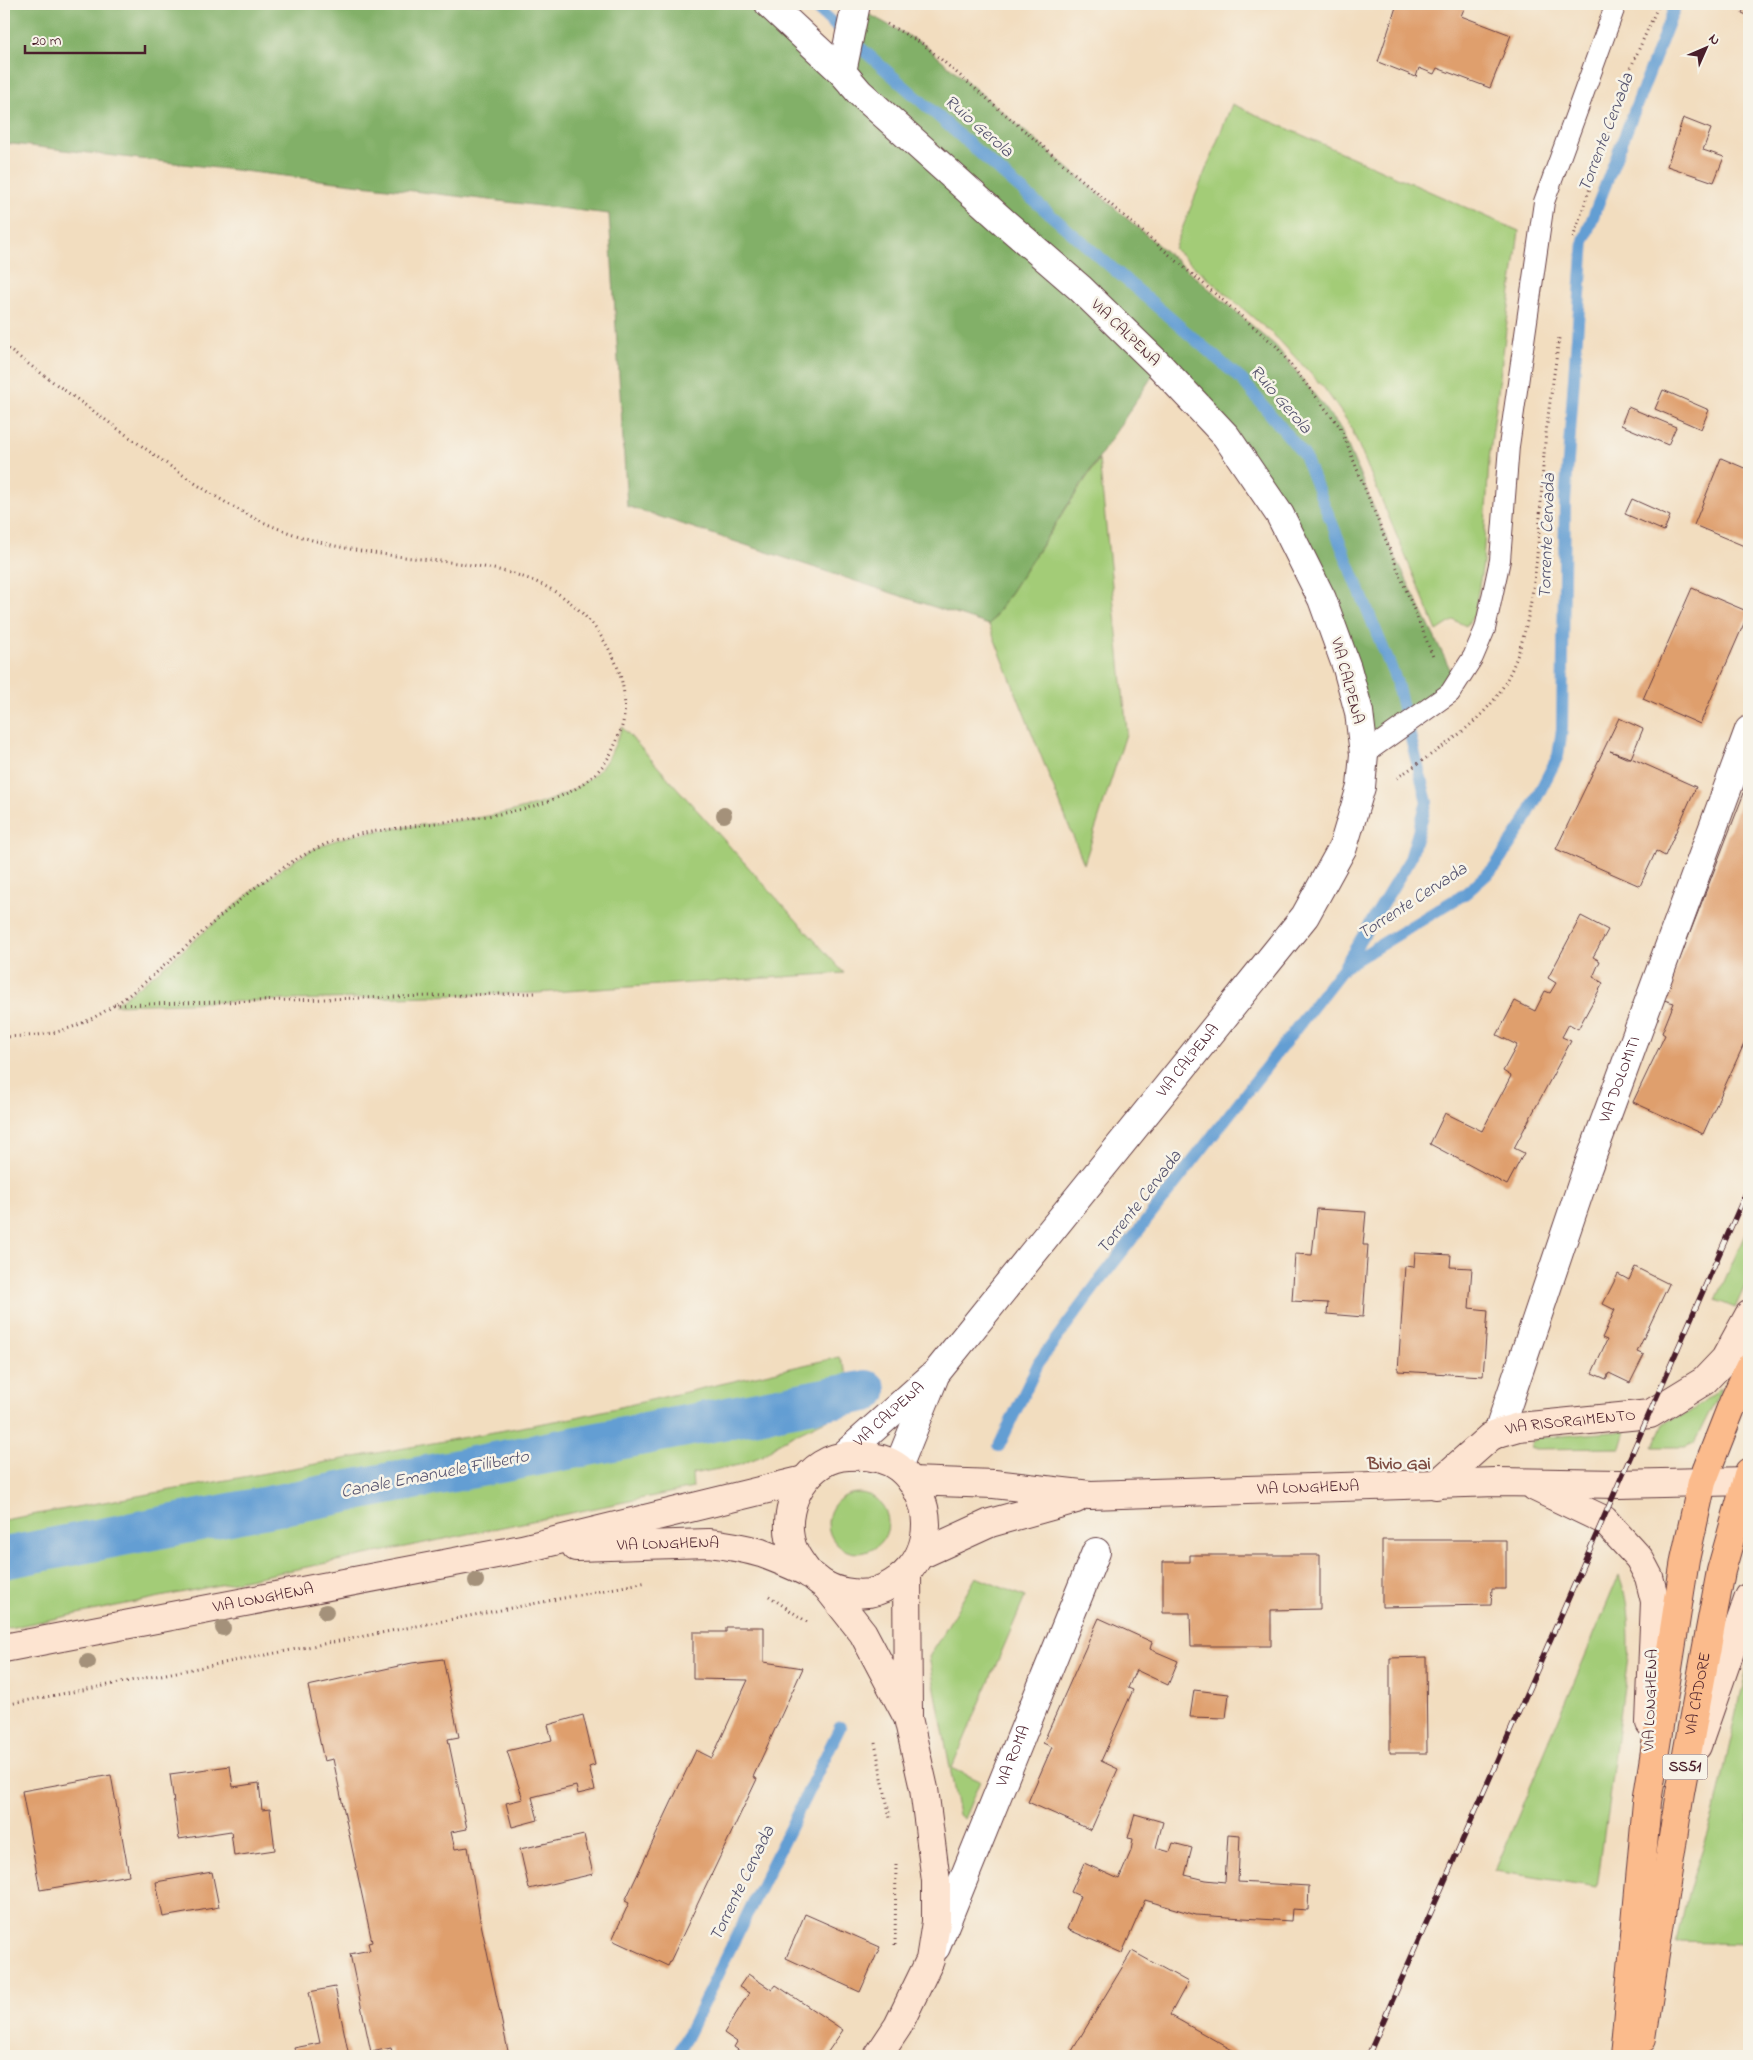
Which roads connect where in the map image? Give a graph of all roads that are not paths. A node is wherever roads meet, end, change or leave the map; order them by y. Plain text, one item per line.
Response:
1 (769, 4) edge
2 (1616, 4) edge
3 (856, 7) edge
4 (842, 69) junction
5 (1749, 730) edge
6 (1374, 747) junction
7 (1749, 1315) edge
8 (1749, 1368) edge
9 (937, 1372) junction
10 (1498, 1433) junction
11 (843, 1456) junction
12 (904, 1474) junction
13 (1748, 1478) edge
14 (804, 1480) junction
15 (1702, 1482) junction
16 (1527, 1483) junction
17 (1436, 1485) junction
18 (1090, 1495) junction
19 (522, 1549) junction
20 (1096, 1552) dead end
21 (914, 1564) junction
22 (818, 1580) junction
23 (1749, 1597) edge
24 (4, 1648) edge
25 (908, 1718) junction
26 (1680, 1792) junction
27 (1647, 1802) junction
28 (930, 1960) junction
29 (878, 2056) edge
30 (1624, 2056) edge
31 (1639, 2056) edge

1 - 4 street, VIA CALPENA
2 - 6 lane
3 - 4 street
4 - 6 street, VIA CALPENA
5 - 10 street, VIA DOLOMITI
6 - 9 street, VIA CALPENA
7 - 10 street, VIA RISORGIMENTO
8 - 15 main road, SS51
9 - 11 street, VIA CALPENA
9 - 12 street, VIA CALPENA
10 - 17 street
11 - 12 street, VIA LONGHENA
11 - 14 street, VIA LONGHENA
12 - 18 street, VIA LONGHENA
12 - 21 street
13 - 15 street, VIA LONGHENA
13 - 26 main road, VIA CADORE / SS51
14 - 19 street, VIA LONGHENA
14 - 22 street, VIA LONGHENA
15 - 16 street, VIA LONGHENA
15 - 27 main road, VIA CADORE / SS51
16 - 17 street, VIA LONGHENA
16 - 27 street, VIA LONGHENA
17 - 18 street, VIA LONGHENA
18 - 21 street, VIA LONGHENA
19 - 22 street, VIA LONGHENA
19 - 24 street, VIA LONGHENA
20 - 28 street, VIA ROMA
21 - 22 street, VIA LONGHENA
21 - 25 street, VIA ROMA
22 - 25 street, VIA ROMA
23 - 26 street
25 - 28 street, VIA ROMA
26 - 31 main road, VIA CADORE / SS51
27 - 30 main road, VIA CADORE / SS51
28 - 29 street, VIA ROMA

